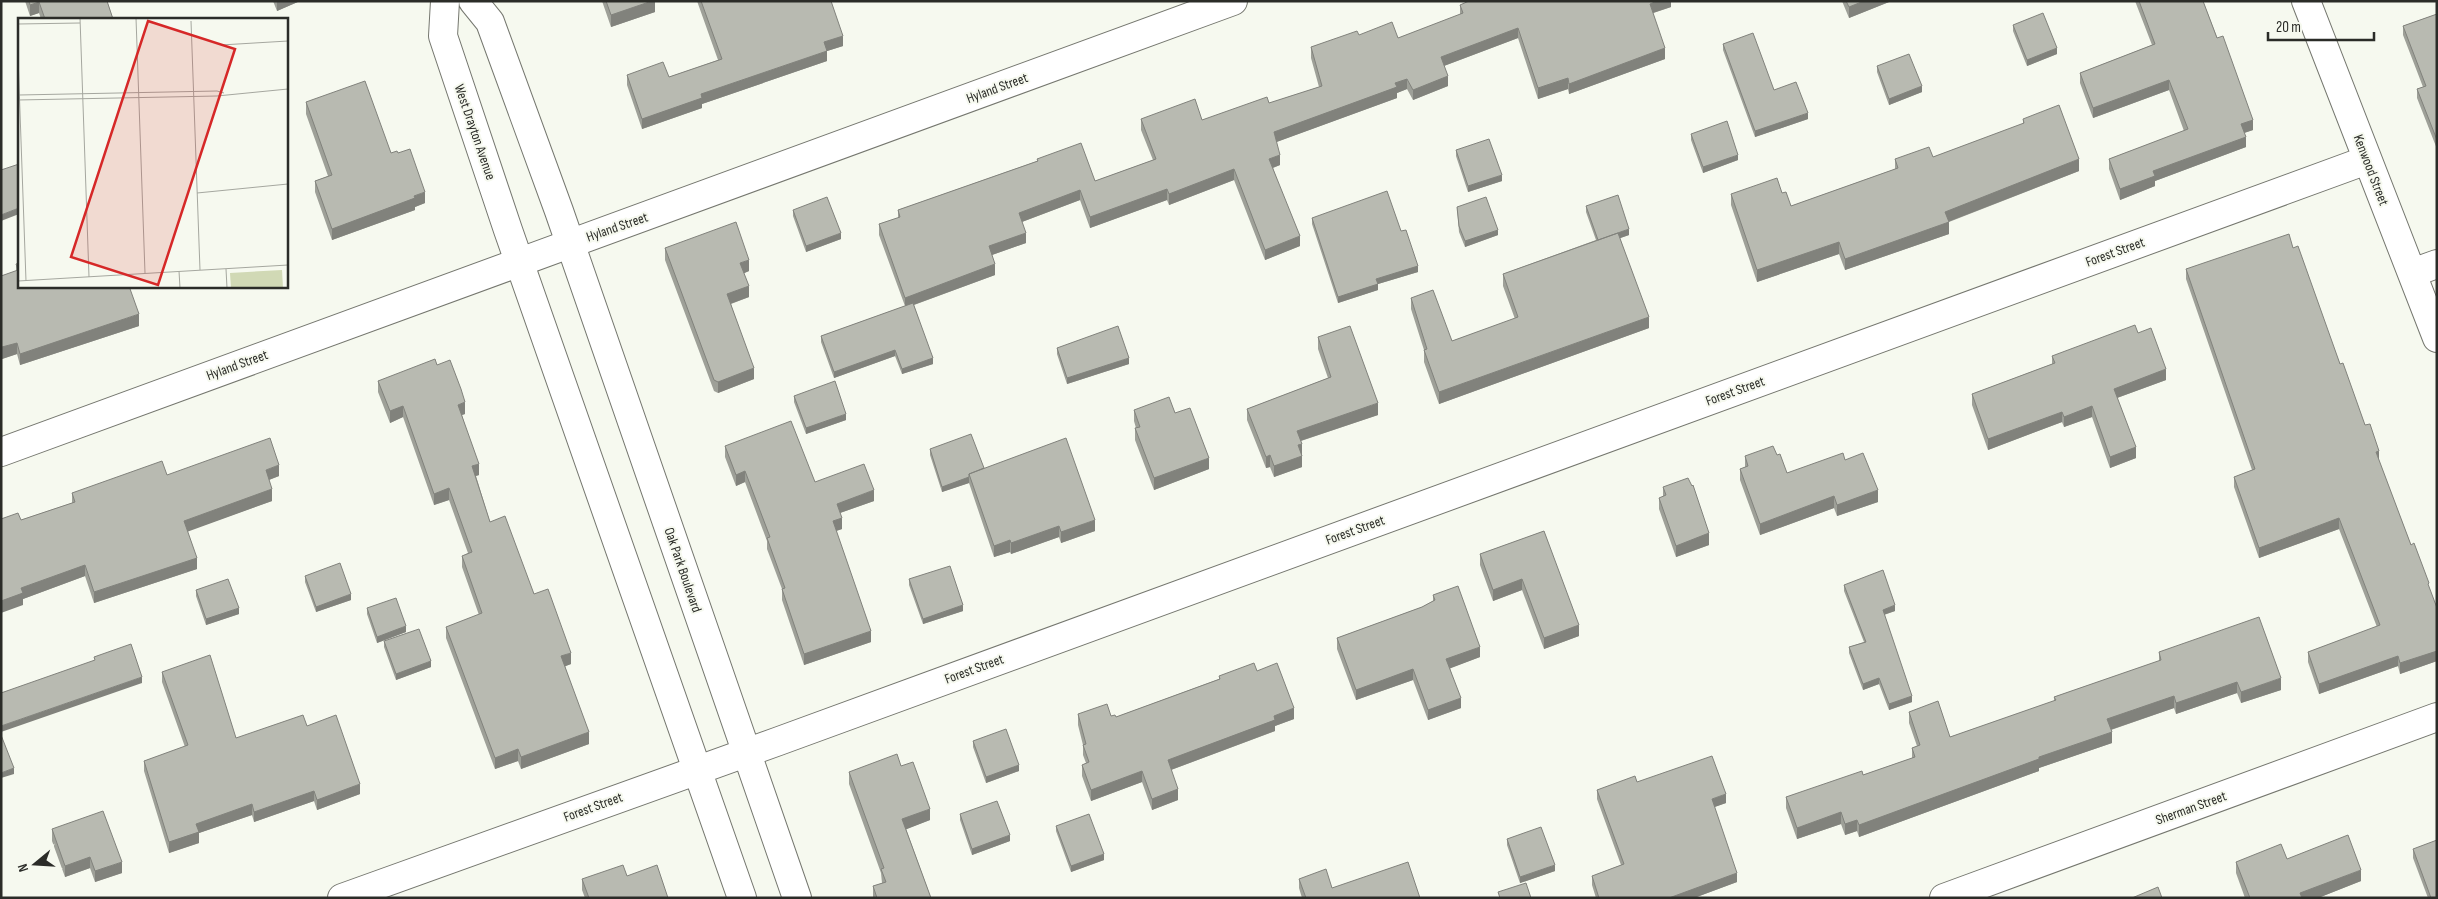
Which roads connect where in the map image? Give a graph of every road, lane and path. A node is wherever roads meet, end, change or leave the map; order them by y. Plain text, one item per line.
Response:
1 (445, 1) edge
2 (473, 1) edge
3 (1233, 1) edge
4 (2306, 1) edge
5 (2367, 160) junction
6 (569, 243) junction
7 (519, 262) junction
8 (2437, 264) edge
9 (2412, 273) junction
10 (2437, 338) edge
11 (1, 452) edge
12 (2437, 717) edge
13 (746, 752) junction
14 (698, 770) junction
15 (342, 898) edge
16 (742, 898) edge
17 (797, 898) edge
18 (1944, 898) edge

1 - 7 street, West Drayton Avenue
2 - 6 street
3 - 6 street, Hyland Street
4 - 5 street, Kenwood Street
5 - 9 street, Kenwood Street
5 - 13 street, Forest Street
6 - 7 street, Hyland Street
6 - 13 street, Oak Park Boulevard
7 - 11 street, Hyland Street
7 - 14 street
8 - 9 street
9 - 10 street, Kenwood Street
12 - 18 street, Sherman Street
13 - 14 street, Forest Street
13 - 17 street, Oak Park Boulevard
14 - 15 street, Forest Street
14 - 16 street

